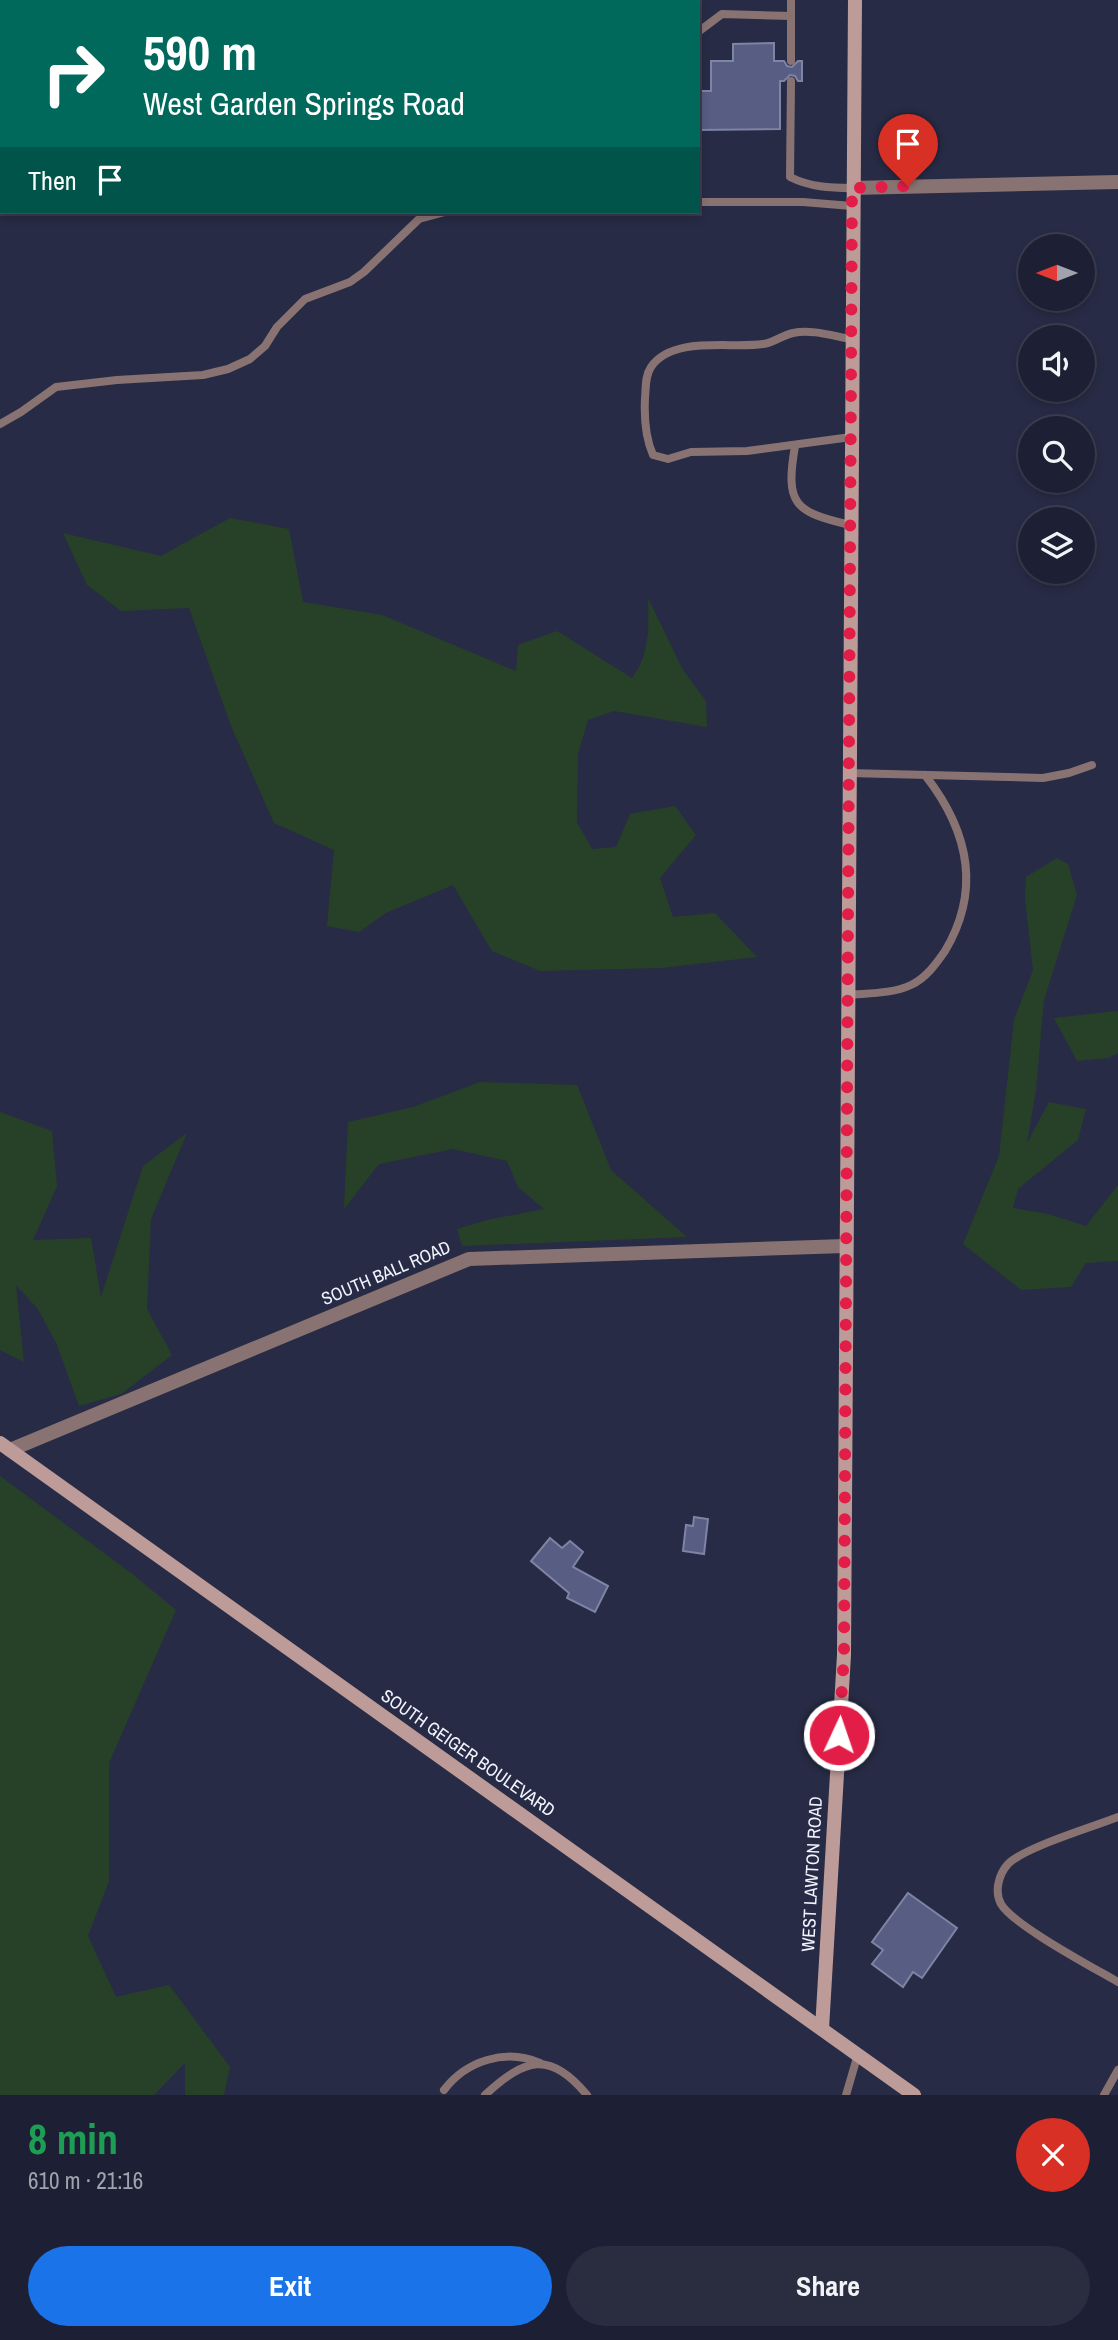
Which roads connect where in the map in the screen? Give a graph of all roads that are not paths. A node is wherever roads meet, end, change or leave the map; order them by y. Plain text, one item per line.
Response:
1 (791, 0) edge
2 (855, 0) edge
3 (791, 16) junction
4 (700, 31) edge
5 (791, 61) dead end
6 (791, 81) dead end
7 (1118, 182) edge
8 (852, 188) junction
9 (700, 202) edge
10 (852, 206) junction
11 (438, 214) edge
12 (851, 339) junction
13 (0, 424) edge
14 (851, 437) junction
15 (795, 446) junction
16 (850, 525) junction
17 (1092, 765) dead end
18 (848, 773) junction
19 (925, 775) junction
20 (847, 995) junction
21 (845, 1247) junction
22 (5, 1446) edge
23 (1118, 1817) edge
24 (1118, 1982) edge
25 (822, 2029) junction
26 (858, 2054) junction
27 (540, 2063) junction
28 (1118, 2070) edge
29 (444, 2090) dead end
30 (485, 2095) edge
31 (587, 2095) edge
32 (846, 2095) edge
33 (914, 2095) edge
34 (1104, 2095) edge

1 - 3 lane
2 - 8 street, WEST LAWTON ROAD
3 - 4 lane
3 - 5 lane
6 - 8 lane
7 - 8 street
8 - 10 street, WEST LAWTON ROAD
9 - 10 lane
10 - 12 street, WEST LAWTON ROAD
11 - 13 lane
12 - 14 street, WEST LAWTON ROAD
12 - 15 lane
14 - 15 lane
14 - 16 street, WEST LAWTON ROAD
15 - 16 lane
16 - 18 street, WEST LAWTON ROAD
17 - 19 lane
18 - 19 lane
18 - 20 street, WEST LAWTON ROAD
19 - 20 lane
20 - 21 street, WEST LAWTON ROAD
21 - 22 street, SOUTH BALL ROAD
21 - 25 street, WEST LAWTON ROAD
22 - 25 street, SOUTH GEIGER BOULEVARD
23 - 24 lane
25 - 26 street, SOUTH GEIGER BOULEVARD
26 - 32 lane
26 - 33 street, SOUTH GEIGER BOULEVARD
27 - 29 lane
27 - 30 lane
27 - 31 lane
28 - 34 lane

